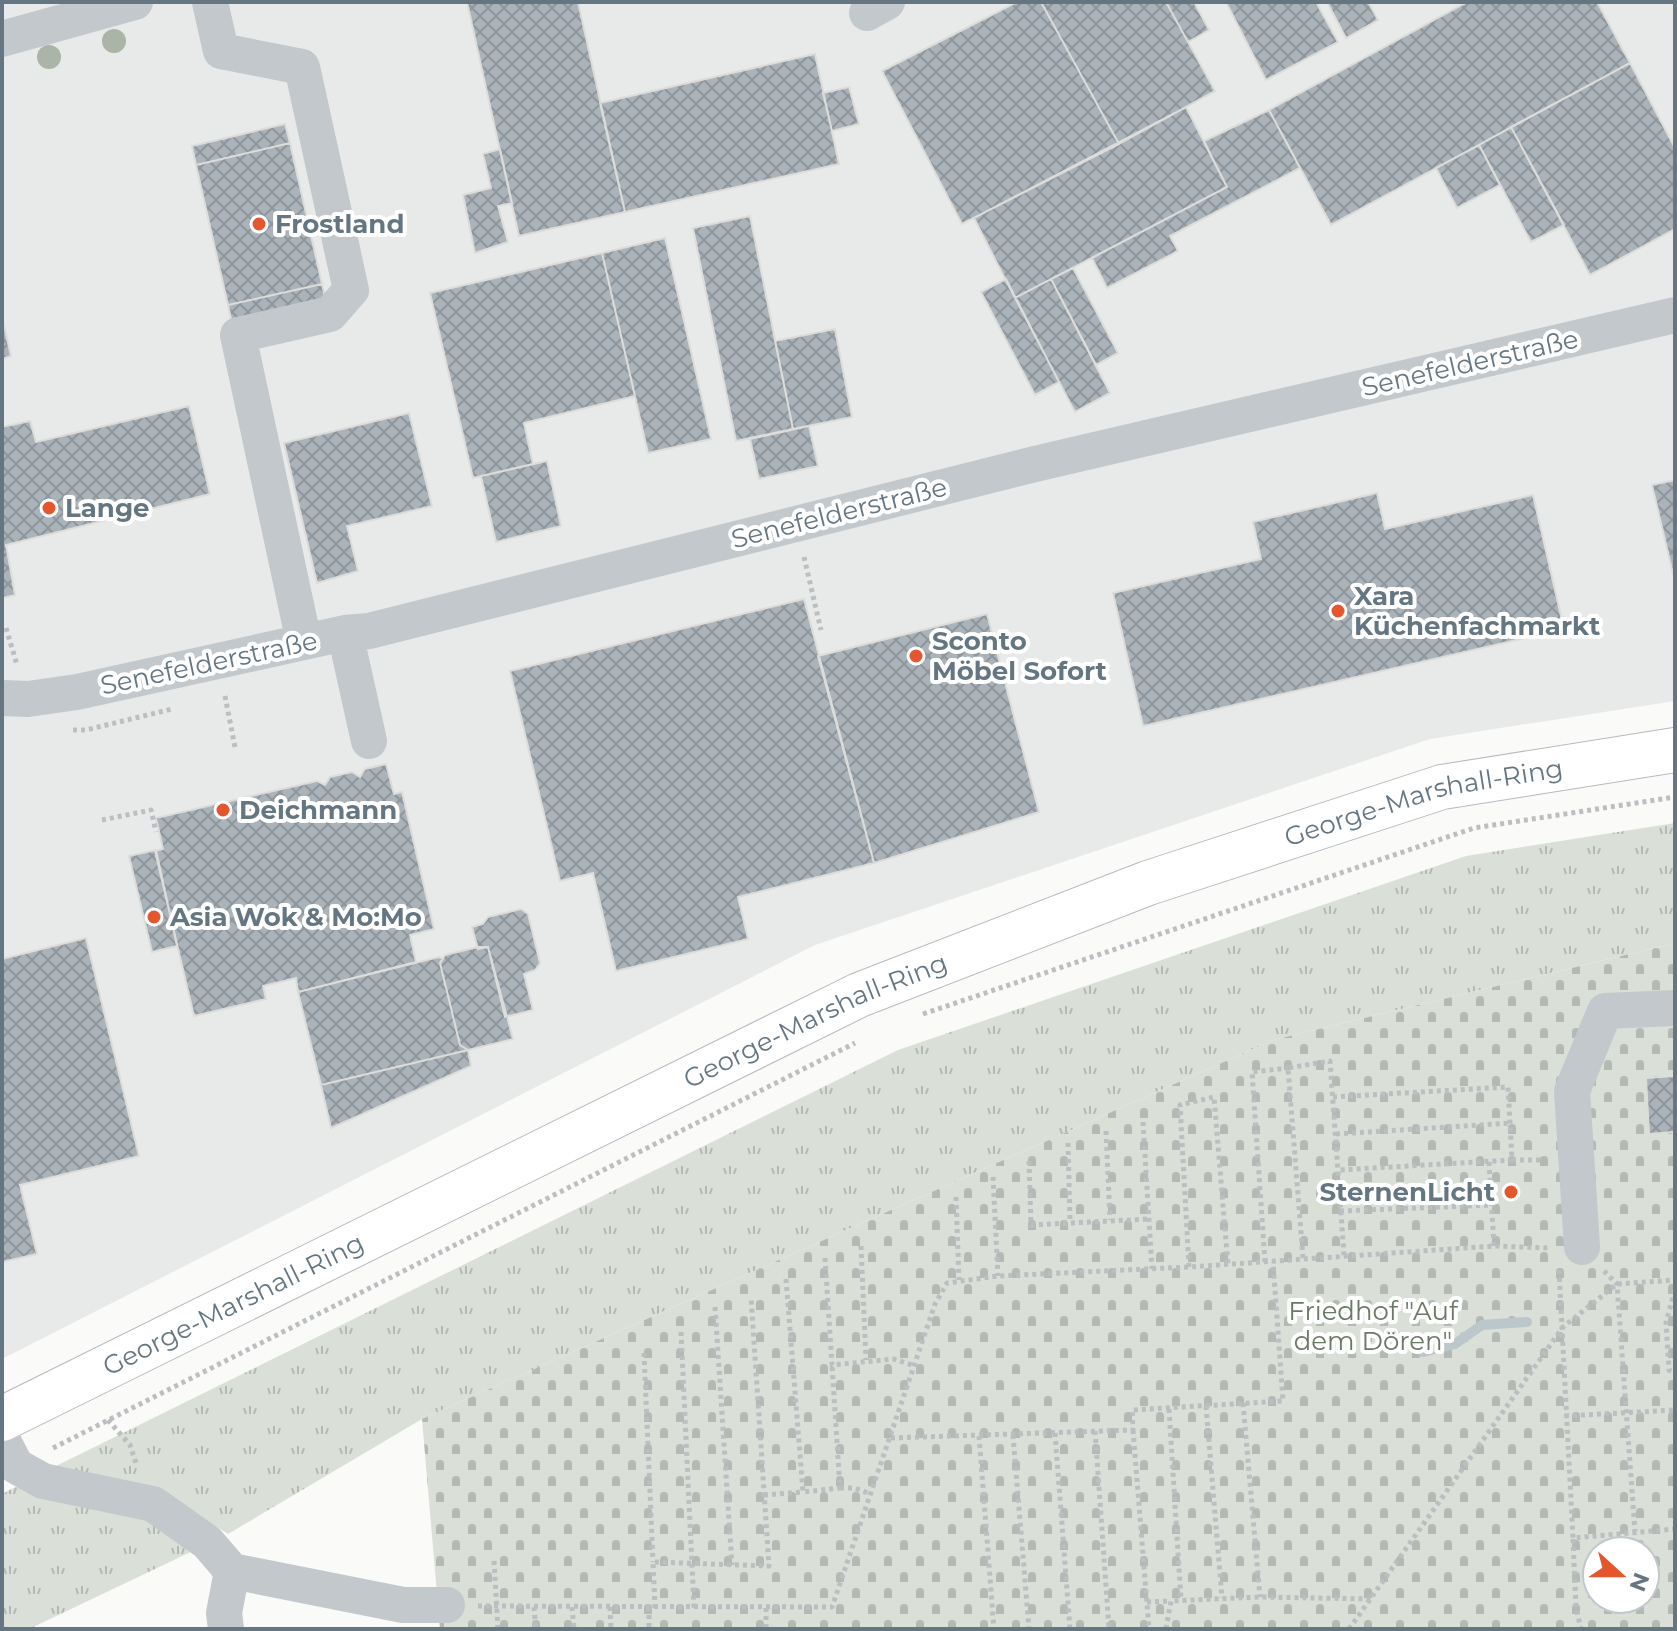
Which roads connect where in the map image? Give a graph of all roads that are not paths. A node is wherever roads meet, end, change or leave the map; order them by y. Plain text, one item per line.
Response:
1 (135, 2) edge
2 (210, 2) edge
3 (2, 39) edge
4 (1675, 315) edge
5 (345, 633) junction
6 (304, 642) junction
7 (2, 698) edge
8 (369, 741) dead end
9 (1675, 750) edge
10 (1675, 1008) edge
11 (1566, 1253) road end
12 (2, 1419) edge
13 (9, 1452) edge
14 (232, 1571) junction
15 (447, 1605) dead end
16 (226, 1629) edge

1 - 3 street
2 - 6 street
4 - 5 street, Senefelderstraße
5 - 6 street, Senefelderstraße
5 - 8 street
6 - 7 street, Senefelderstraße
9 - 12 main road, George-Marshall-Ring
10 - 11 street
13 - 14 street
14 - 15 street
14 - 16 street

